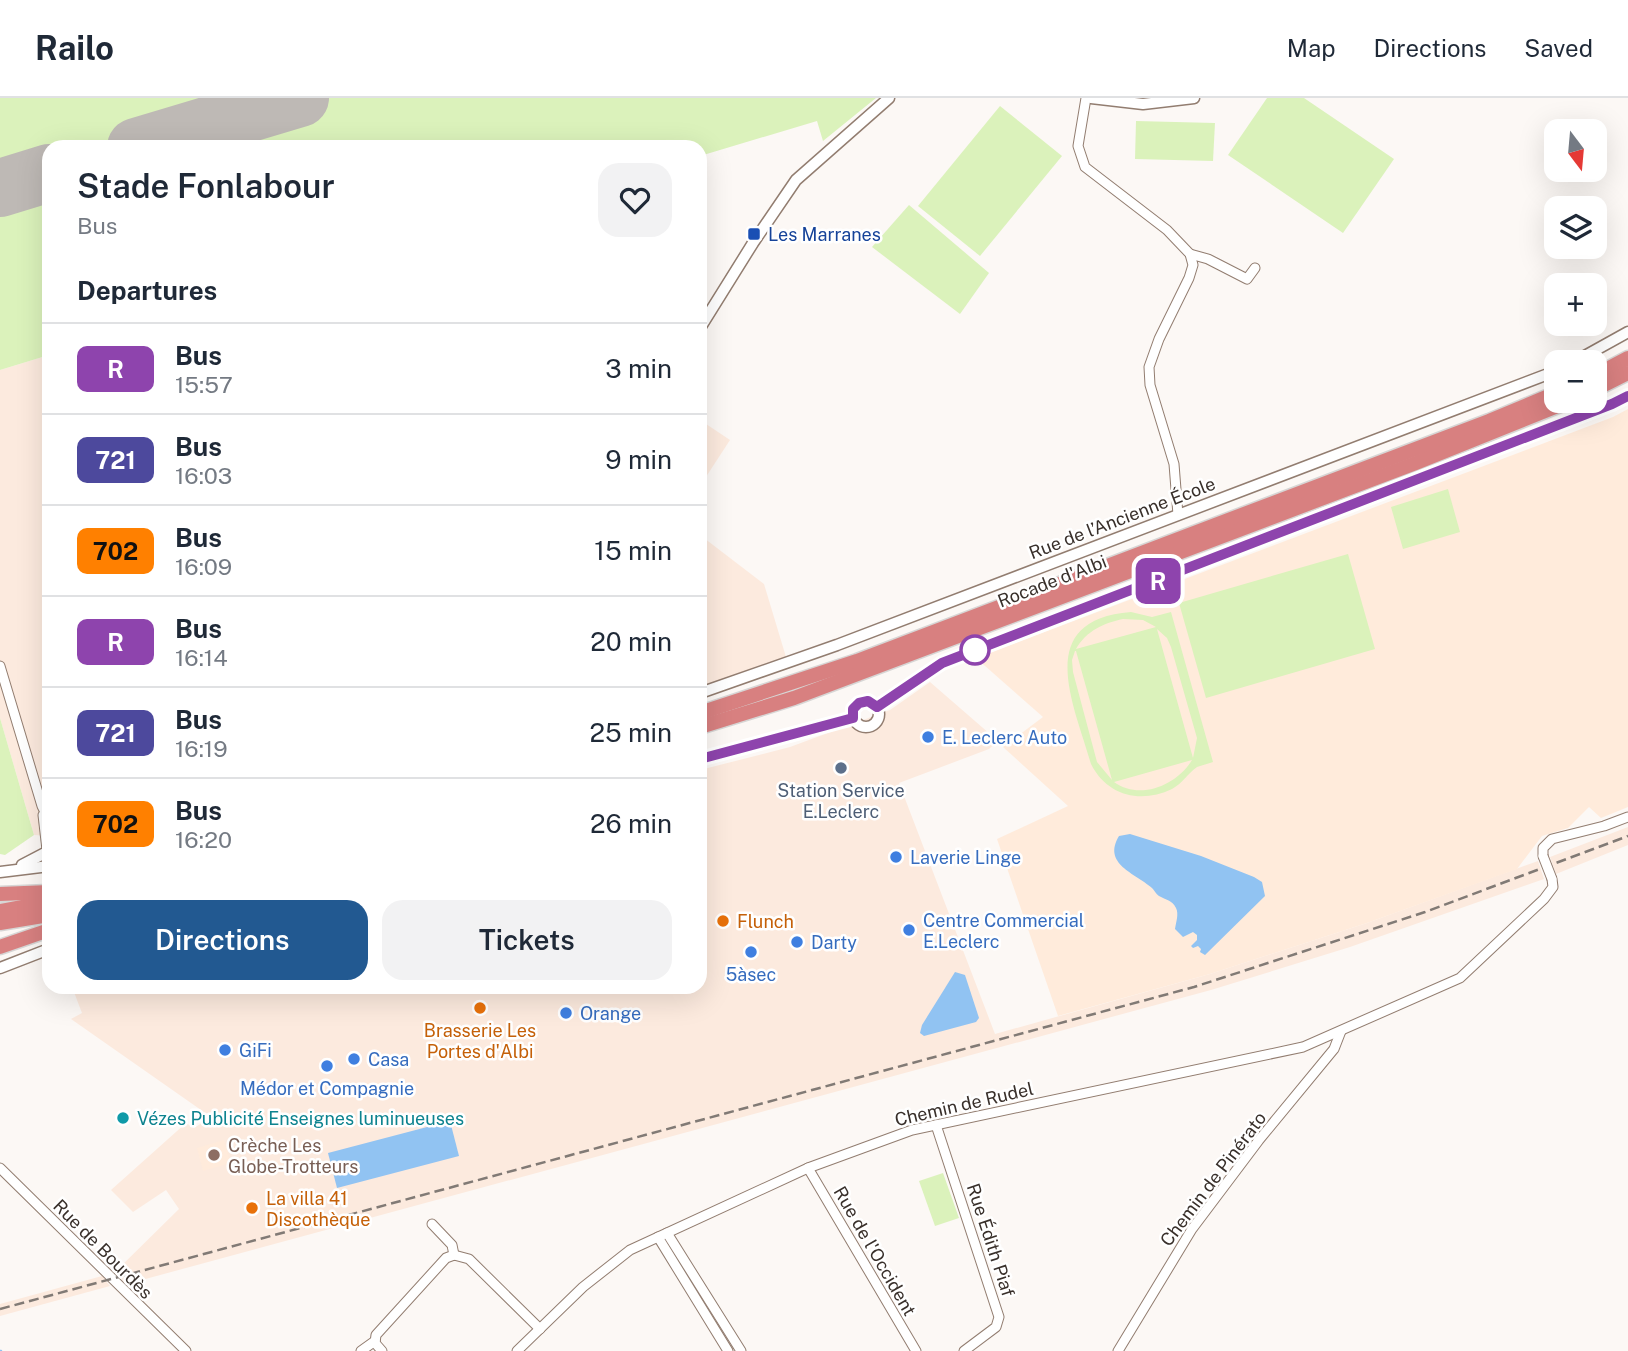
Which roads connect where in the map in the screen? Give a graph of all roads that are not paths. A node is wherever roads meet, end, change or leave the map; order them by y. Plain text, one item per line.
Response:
1 (890, 98) edge
2 (1086, 98) edge
3 (1091, 98) edge
4 (1194, 98) edge
5 (1190, 254) junction
6 (1255, 268) dead end
7 (707, 317) edge
8 (1628, 332) edge
9 (1596, 350) edge
10 (1628, 358) edge
11 (1607, 369) edge
12 (1628, 373) edge
13 (1544, 376) edge
14 (1607, 384) edge
15 (1628, 396) edge
16 (1544, 398) edge
17 (1544, 412) edge
18 (1178, 515) junction
19 (0, 666) edge
20 (707, 691) edge
21 (877, 707) junction
22 (707, 711) edge
23 (853, 718) junction
24 (707, 725) edge
25 (707, 757) edge
26 (42, 806) edge
27 (1628, 817) edge
28 (42, 858) edge
29 (1, 872) edge
30 (42, 892) edge
31 (0, 894) edge
32 (42, 903) edge
33 (0, 911) edge
34 (42, 916) edge
35 (0, 923) edge
36 (42, 932) edge
37 (0, 947) edge
38 (42, 952) edge
39 (0, 968) edge
40 (1341, 1031) junction
41 (936, 1125) junction
42 (0, 1168) edge
43 (808, 1168) junction
44 (432, 1224) dead end
45 (662, 1235) junction
46 (454, 1255) junction
47 (540, 1329) junction
48 (374, 1341) junction
49 (186, 1351) edge
50 (361, 1351) edge
51 (383, 1351) edge
52 (517, 1351) edge
53 (728, 1351) edge
54 (741, 1351) edge
55 (916, 1351) edge
56 (964, 1351) edge
57 (1118, 1351) edge

1 - 7 street
2 - 5 street
3 - 4 street
5 - 6 street
5 - 18 street
8 - 9 street
10 - 11 highway
12 - 14 highway
13 - 18 street, Rue de l’Ancienne École
15 - 21 street
16 - 22 highway, Rocade d'Albi
17 - 24 highway, Rocade d'Albi
18 - 20 street, Rue de l’Ancienne École
19 - 26 street
21 - 23 street
21 - 23 street
23 - 25 street
27 - 40 street, Chemin de Rudel, bridge
28 - 29 street
30 - 31 highway
32 - 33 highway
34 - 35 highway
36 - 37 highway
38 - 39 street
40 - 41 street, Chemin de Rudel
40 - 57 street, Chemin de Pinérato
41 - 43 street, Chemin de Rudel
41 - 56 street, Rue Édith Piaf
42 - 49 street, Rue de Bourdès
43 - 45 street, Chemin de Rudel
43 - 55 street, Rue de l'Occident
44 - 46 street
45 - 47 street, Chemin de Rudel
45 - 53 street
45 - 54 street
46 - 47 street
46 - 48 street
47 - 52 street, Chemin de Rudel
48 - 50 street
48 - 51 street

